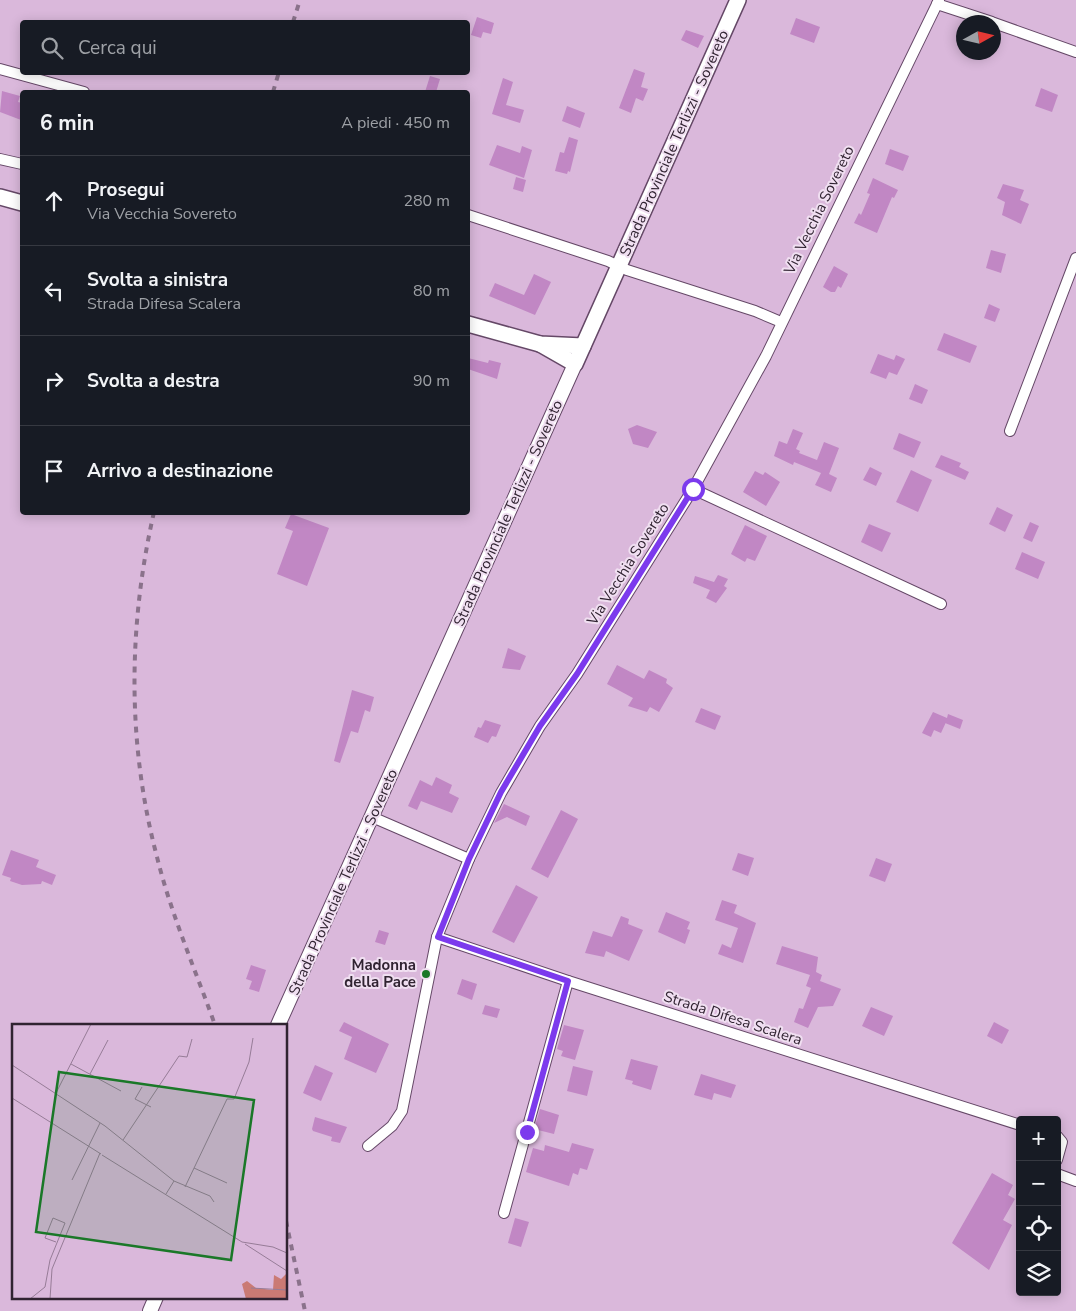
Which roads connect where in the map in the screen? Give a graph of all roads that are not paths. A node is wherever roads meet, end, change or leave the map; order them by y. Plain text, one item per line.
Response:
1 (738, 0) edge
2 (938, 2) edge
3 (971, 15) edge
4 (1001, 26) edge
5 (1076, 52) edge
6 (0, 69) edge
7 (20, 74) edge
8 (22, 75) edge
9 (77, 90) edge
10 (0, 159) edge
11 (20, 164) edge
12 (0, 197) edge
13 (20, 202) edge
14 (470, 216) edge
15 (1076, 258) edge
16 (619, 266) junction
17 (781, 322) junction
18 (470, 325) edge
19 (540, 344) junction
20 (583, 346) junction
21 (574, 364) junction
22 (1010, 431) dead end
23 (693, 489) junction
24 (941, 604) dead end
25 (372, 817) junction
26 (469, 859) junction
27 (438, 937) junction
28 (568, 981) junction
29 (278, 1024) edge
30 (1016, 1123) edge
31 (368, 1146) dead end
32 (1061, 1175) edge
33 (1076, 1181) edge
34 (504, 1213) dead end
35 (156, 1298) edge
36 (150, 1311) edge

1 - 16 main road, Strada Provinciale Terlizzi - Sovereto
2 - 3 street
2 - 17 street, Via Vecchia Sovereto
4 - 5 street
6 - 7 street
8 - 9 street
10 - 11 street
12 - 13 main road
14 - 16 street
15 - 22 street
16 - 17 street
16 - 20 main road, Strada Provinciale Terlizzi - Sovereto
17 - 23 street, Via Vecchia Sovereto
18 - 19 main road
19 - 20 main road
19 - 21 main road
20 - 21 main road, Strada Provinciale Terlizzi - Sovereto
21 - 25 street, Strada Provinciale Terlizzi - Sovereto
23 - 24 street
23 - 26 street, Via Vecchia Sovereto
25 - 26 street
25 - 29 street, Strada Provinciale Terlizzi - Sovereto
26 - 27 street, Via Vecchia Sovereto
27 - 28 street, Strada Difesa Scalera
27 - 31 street, Via Vecchia Sovereto
28 - 30 street, Strada Difesa Scalera
28 - 34 street
32 - 33 street
35 - 36 street

